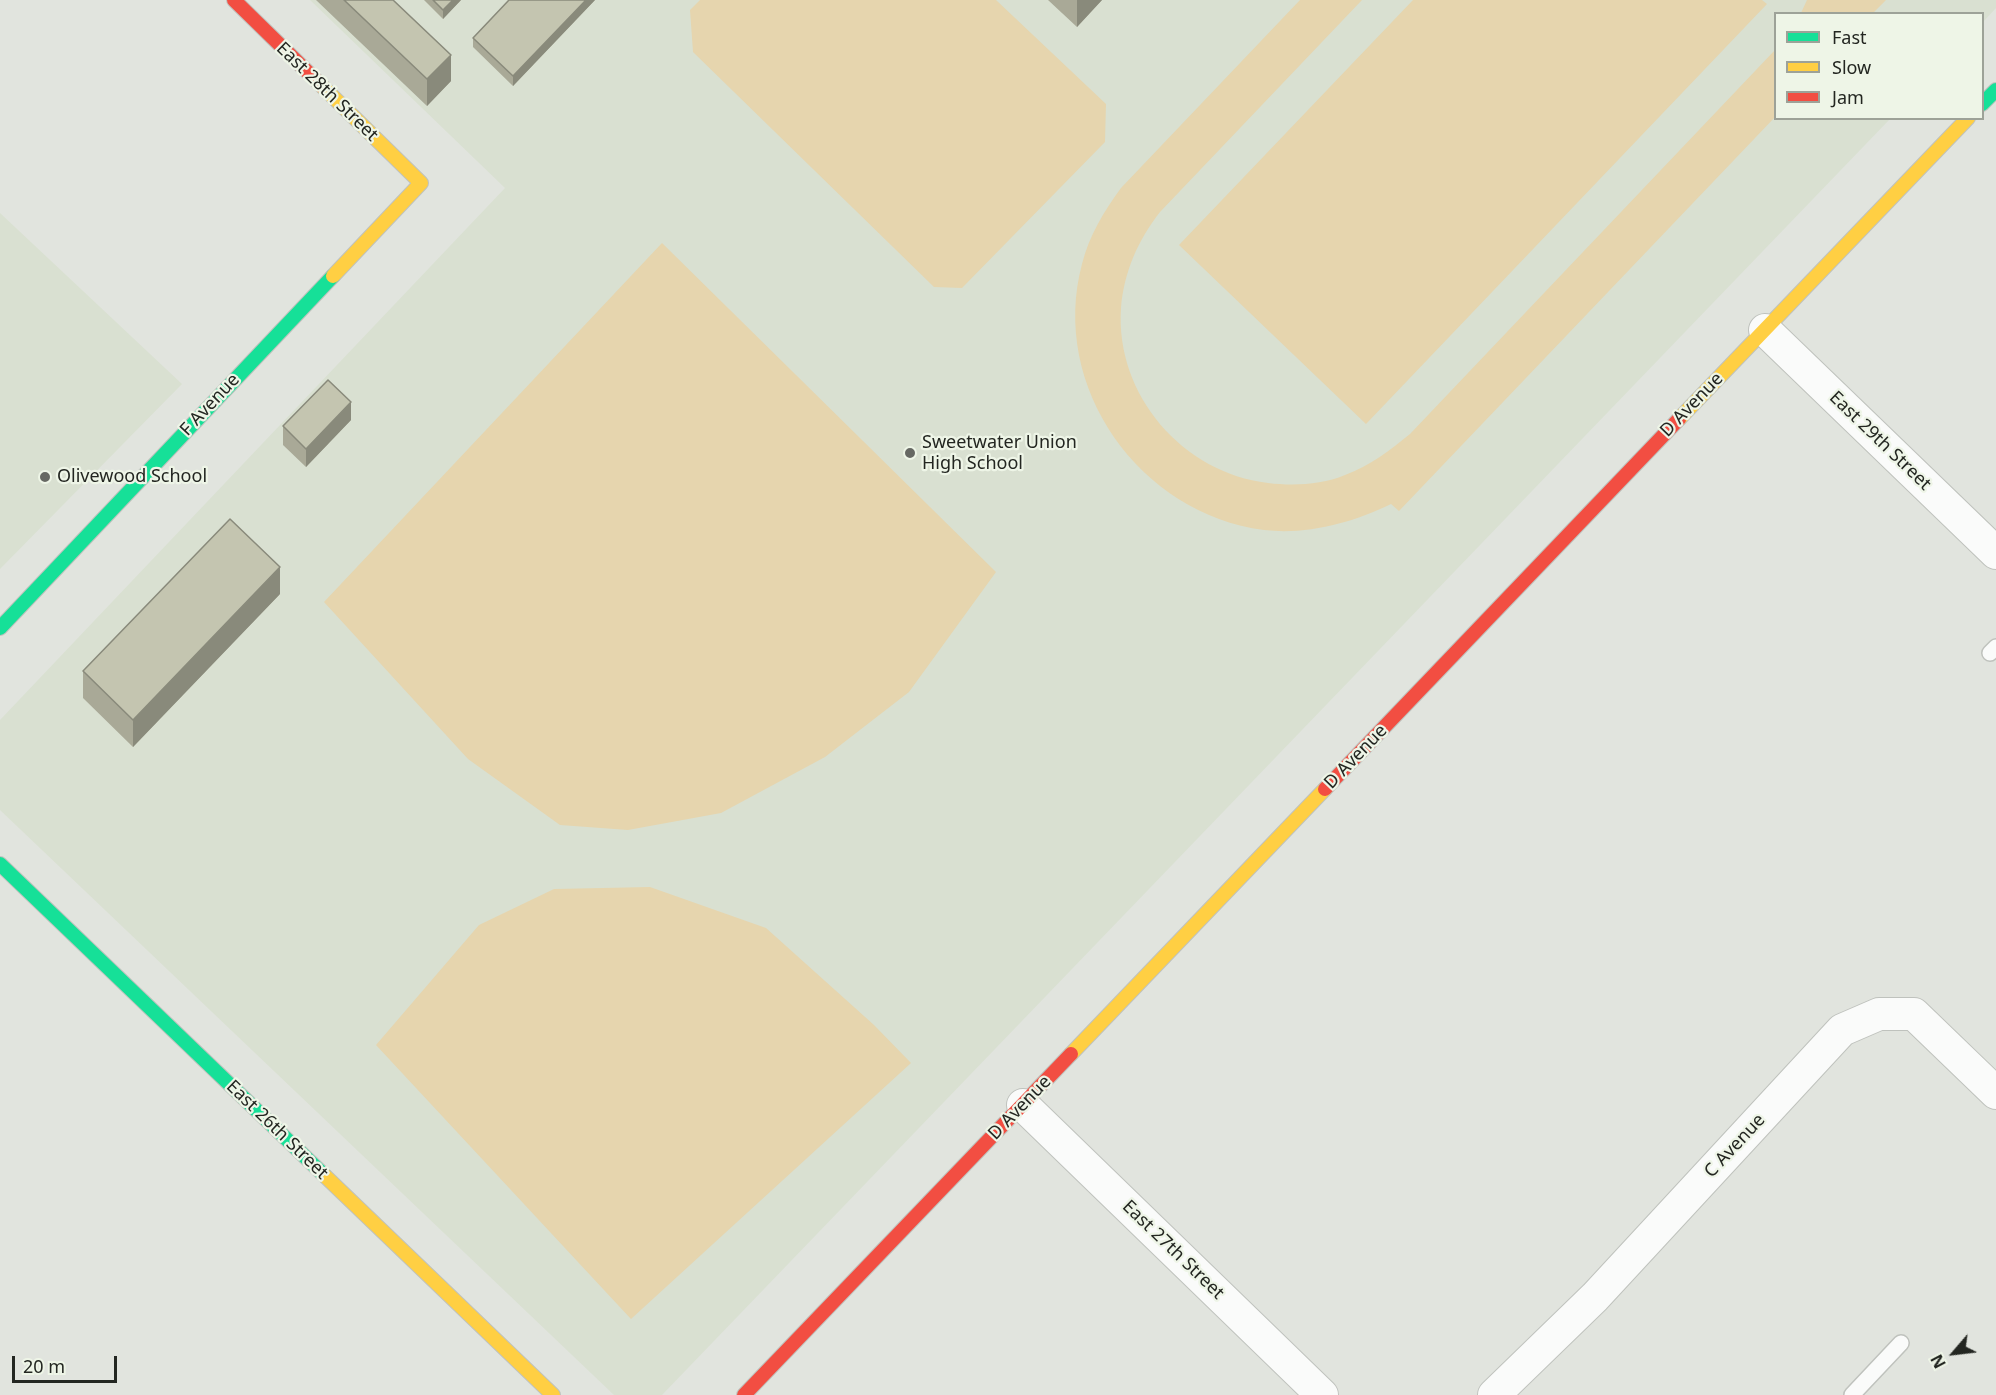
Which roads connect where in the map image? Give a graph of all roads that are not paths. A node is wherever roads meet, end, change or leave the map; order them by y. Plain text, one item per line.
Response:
1 (234, 0) edge
2 (1996, 90) edge
3 (1984, 103) edge
4 (1966, 120) edge
5 (421, 183) joint
6 (1765, 330) junction
7 (1996, 553) edge
8 (0, 628) edge
9 (0, 864) edge
10 (1996, 1093) edge
11 (1023, 1105) junction
12 (1901, 1343) dead end
13 (554, 1395) edge
14 (744, 1395) edge
15 (1322, 1395) edge
16 (1494, 1395) edge
17 (1852, 1395) edge

1 - 5 street, East 28th Street
2 - 3 street
4 - 6 street, D Avenue
5 - 8 street, F Avenue
6 - 7 street, East 29th Street
6 - 11 street, D Avenue
9 - 13 street, East 26th Street
10 - 16 street, C Avenue
11 - 14 street, D Avenue
11 - 15 street, East 27th Street
12 - 17 lane

